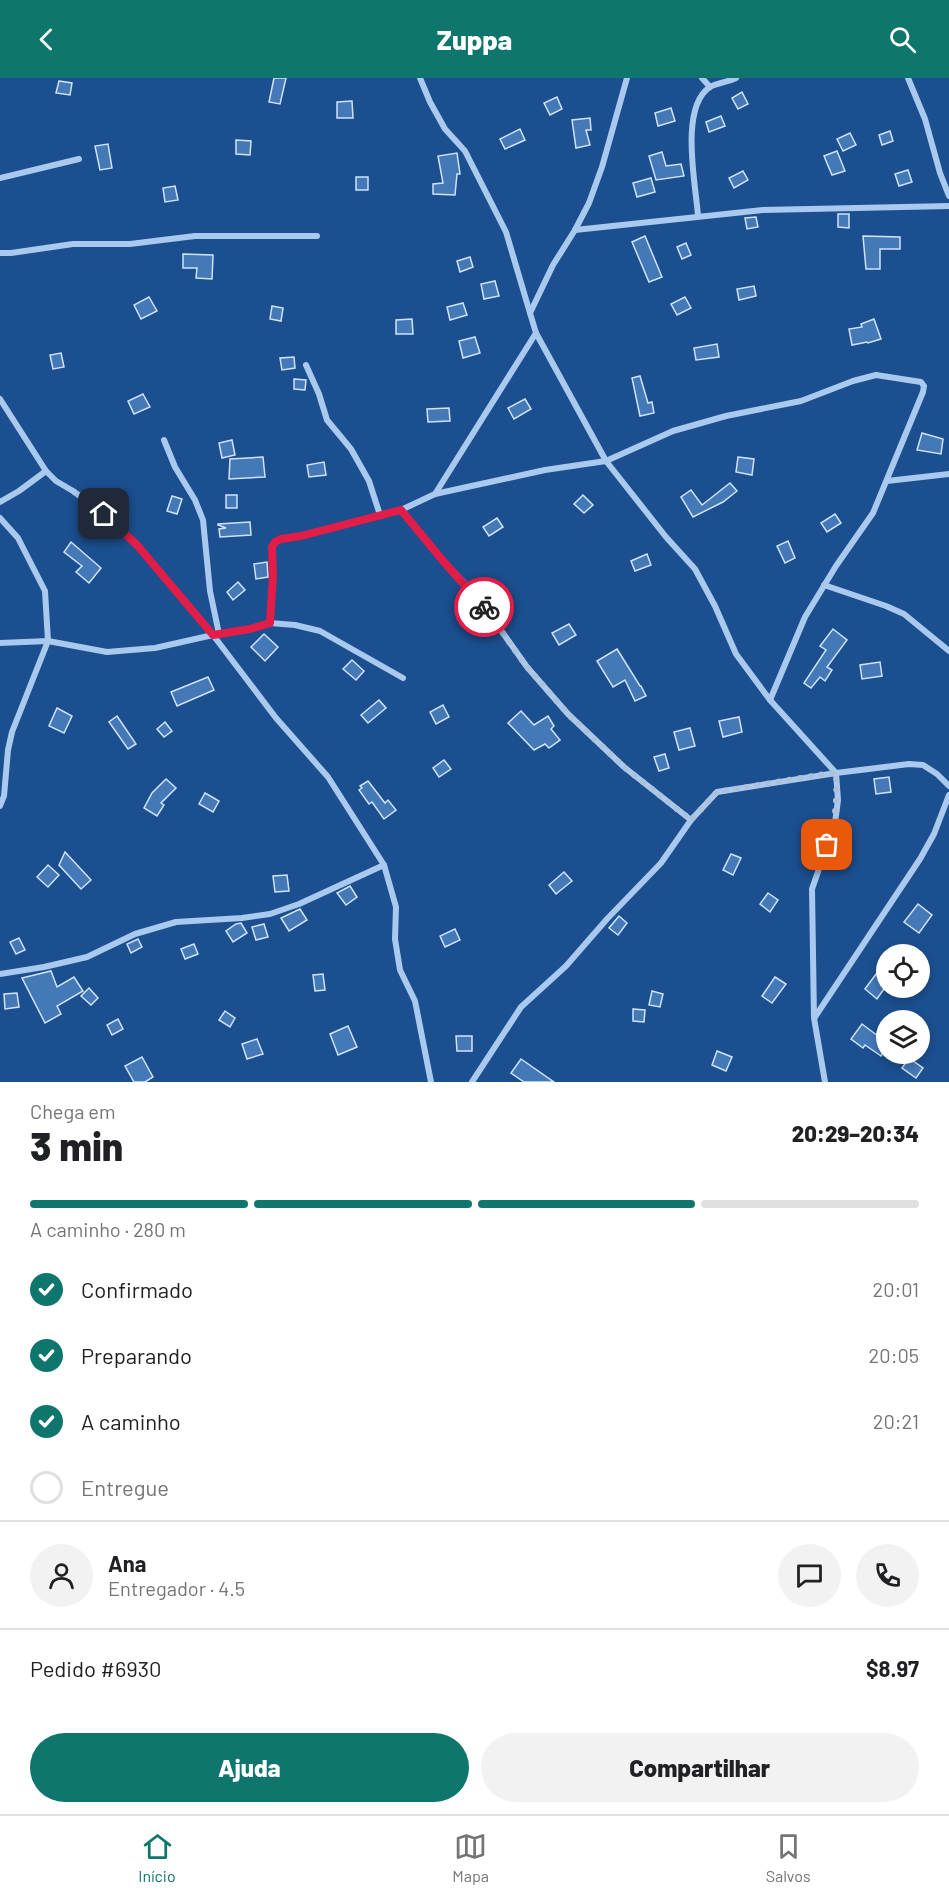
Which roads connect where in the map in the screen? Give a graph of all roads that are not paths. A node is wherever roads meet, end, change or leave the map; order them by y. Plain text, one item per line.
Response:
1 (420, 78) edge
2 (627, 78) edge
3 (702, 78) edge
4 (736, 78) edge
5 (908, 78) edge
6 (710, 87) junction
7 (79, 159) dead end
8 (0, 178) edge
9 (949, 196) edge
10 (949, 206) edge
11 (698, 216) junction
12 (575, 230) junction
13 (317, 236) dead end
14 (0, 253) edge
15 (530, 313) junction
16 (536, 333) junction
17 (306, 365) dead end
18 (0, 399) edge
19 (164, 440) dead end
20 (606, 461) junction
21 (46, 471) junction
22 (949, 474) edge
23 (887, 481) junction
24 (435, 494) junction
25 (0, 502) edge
26 (401, 510) junction
27 (380, 515) junction
28 (0, 518) edge
29 (824, 585) junction
30 (270, 623) junction
31 (216, 634) junction
32 (48, 641) junction
33 (0, 643) edge
34 (949, 651) edge
35 (403, 678) dead end
36 (770, 700) junction
37 (836, 772) junction
38 (949, 786) edge
39 (949, 795) edge
40 (0, 806) edge
41 (691, 820) junction
42 (384, 865) junction
43 (0, 974) edge
44 (814, 1018) junction
45 (431, 1082) edge
46 (472, 1082) edge
47 (825, 1082) edge

1 - 15 street
2 - 12 street
3 - 6 street
4 - 6 street
5 - 9 street
6 - 11 street
7 - 8 street
10 - 11 street
11 - 12 street
12 - 15 street
13 - 14 street
15 - 16 street
16 - 20 street
16 - 24 street
17 - 27 street
18 - 21 street
19 - 31 street
20 - 23 street
20 - 24 street
20 - 36 street
21 - 25 street
21 - 31 street
22 - 23 street
23 - 29 street
24 - 26 street
26 - 27 street
26 - 41 street
27 - 30 street
28 - 32 street
29 - 34 street
29 - 36 street
30 - 31 street
30 - 35 street
31 - 32 street
31 - 42 street
32 - 33 street
32 - 40 street
36 - 37 street
37 - 38 street
37 - 41 street
37 - 44 street
39 - 44 street
41 - 46 street
42 - 43 street
42 - 45 street
44 - 47 street

